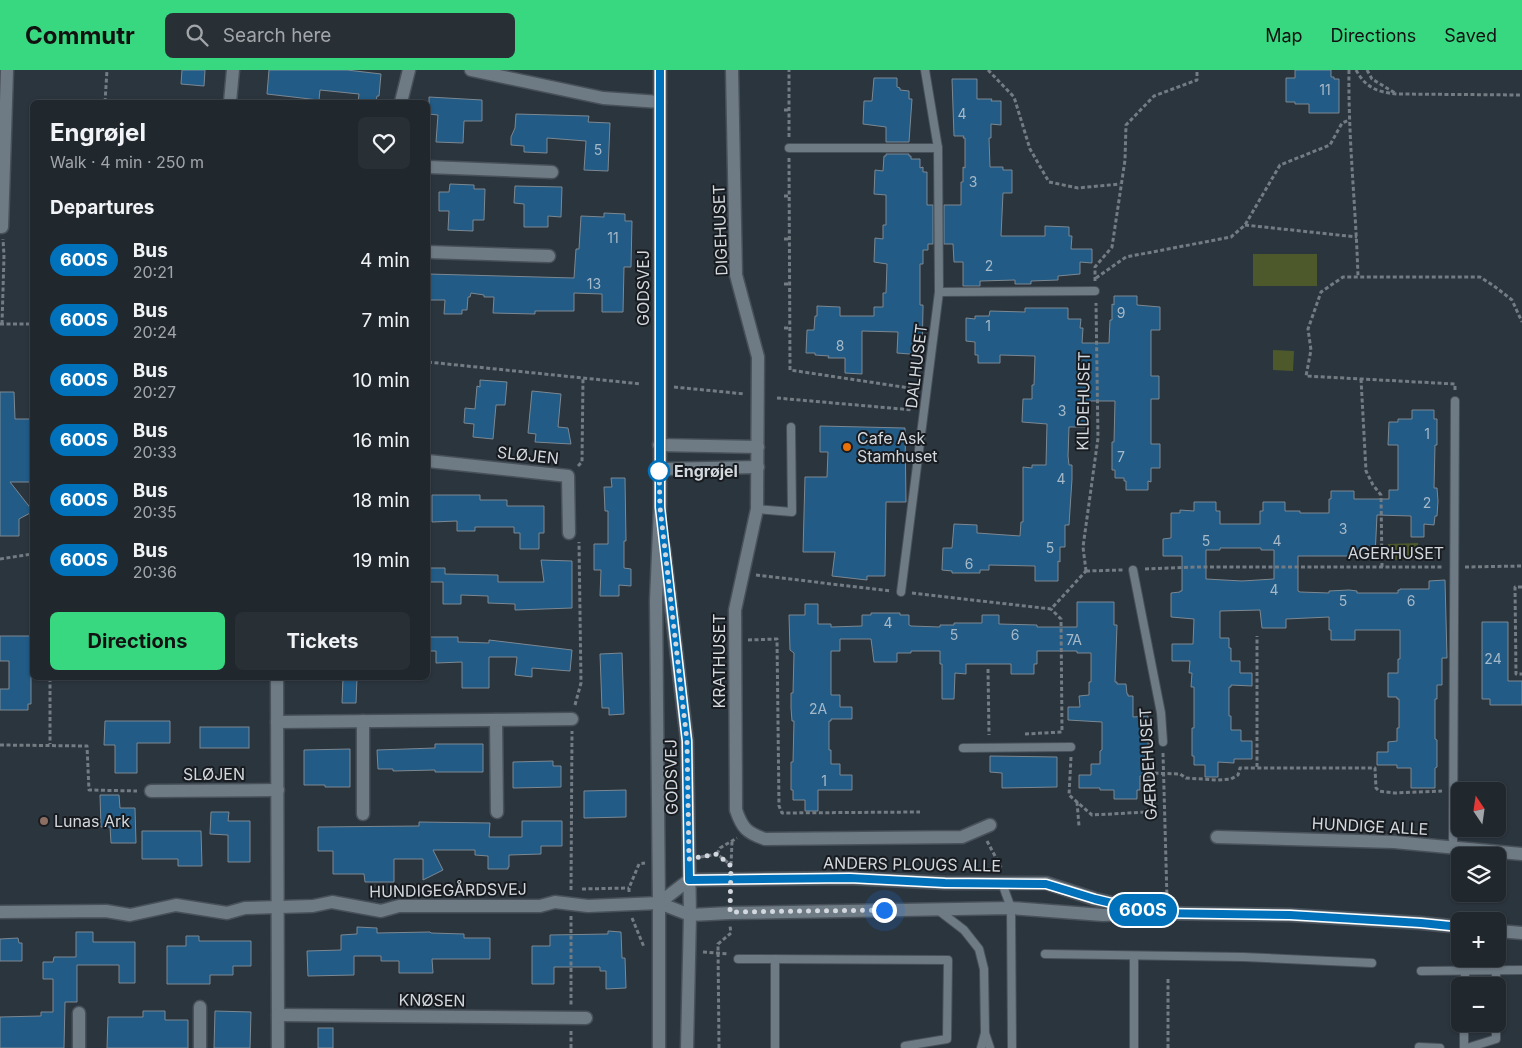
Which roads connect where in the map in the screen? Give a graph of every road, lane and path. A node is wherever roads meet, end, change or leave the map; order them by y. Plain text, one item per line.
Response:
1 (7, 70) edge
2 (107, 70) edge
3 (233, 70) edge
4 (409, 70) edge
5 (471, 70) edge
6 (660, 70) edge
7 (732, 70) edge
8 (790, 70) edge
9 (925, 70) edge
10 (988, 70) edge
11 (1197, 70) edge
12 (1350, 70) edge
13 (1356, 70) edge
14 (1367, 70) edge
15 (487, 72) edge
16 (1397, 94) junction
17 (1522, 95) edge
18 (105, 100) edge
19 (230, 100) edge
20 (402, 100) edge
21 (660, 102) junction
22 (784, 110) dead end
23 (790, 110) junction
24 (1349, 120) junction
25 (789, 148) junction
26 (938, 148) junction
27 (430, 167) edge
28 (552, 172) dead end
29 (1120, 184) junction
30 (784, 196) dead end
31 (790, 196) junction
32 (1245, 225) junction
33 (1, 227) edge
34 (1357, 237) junction
35 (784, 239) dead end
36 (790, 239) junction
37 (430, 252) edge
38 (549, 256) dead end
39 (1358, 277) junction
40 (1095, 279) junction
41 (784, 284) dead end
42 (790, 284) junction
43 (939, 292) junction
44 (1095, 292) junction
45 (1522, 322) edge
46 (1, 324) edge
47 (30, 324) edge
48 (784, 328) dead end
49 (790, 328) junction
50 (430, 362) edge
51 (583, 378) junction
52 (1360, 379) junction
53 (641, 384) dead end
54 (671, 387) dead end
55 (926, 391) junction
56 (745, 394) dead end
57 (777, 398) dead end
58 (1455, 401) joint
59 (924, 411) junction
60 (791, 427) dead end
61 (659, 445) junction
62 (758, 447) junction
63 (430, 461) edge
64 (758, 467) junction
65 (659, 468) junction
66 (568, 476) junction
67 (660, 507) junction
68 (757, 510) junction
69 (569, 533) joint
70 (30, 554) edge
71 (0, 559) edge
72 (1522, 566) edge
73 (1382, 567) junction
74 (1454, 567) junction
75 (1133, 570) junction
76 (1086, 571) junction
77 (743, 574) junction
78 (1522, 587) edge
79 (901, 592) junction
80 (1051, 610) junction
81 (1257, 636) dead end
82 (735, 640) junction
83 (988, 669) dead end
84 (1522, 674) edge
85 (50, 680) edge
86 (277, 680) edge
87 (572, 719) junction
88 (496, 720) junction
89 (363, 721) junction
90 (277, 722) junction
91 (1062, 732) junction
92 (1017, 734) dead end
93 (981, 735) dead end
94 (1150, 738) dead end
95 (1163, 742) joint
96 (0, 745) edge
97 (50, 745) junction
98 (1071, 747) junction
99 (963, 748) dead end
100 (1257, 767) junction
101 (1148, 773) junction
102 (1163, 773) junction
103 (1453, 782) edge
104 (278, 790) junction
105 (1451, 790) edge
106 (151, 791) joint
107 (1077, 802) junction
108 (497, 812) dead end
109 (920, 812) dead end
110 (363, 814) dead end
111 (1079, 826) dead end
112 (986, 828) joint
113 (747, 830) junction
114 (1217, 837) dead end
115 (732, 842) junction
116 (1451, 848) edge
117 (1506, 853) edge
118 (717, 854) junction
119 (1522, 854) edge
120 (689, 859) junction
121 (731, 866) junction
122 (689, 880) junction
123 (730, 880) junction
124 (1006, 883) junction
125 (629, 888) dead end
126 (570, 890) junction
127 (1167, 900) dead end
128 (659, 903) junction
129 (571, 904) junction
130 (278, 907) junction
131 (1011, 908) junction
132 (938, 910) junction
133 (0, 912) edge
134 (730, 912) junction
135 (1153, 913) junction
136 (690, 915) junction
137 (1451, 926) edge
138 (1506, 932) edge
139 (1522, 933) edge
140 (1045, 954) dead end
141 (1134, 956) junction
142 (738, 959) dead end
143 (774, 959) junction
144 (1372, 963) dead end
145 (1500, 970) junction
146 (1522, 970) edge
147 (1421, 971) dead end
148 (1465, 971) junction
149 (1168, 977) dead end
150 (1465, 977) edge
151 (1498, 977) edge
152 (200, 1007) dead end
153 (79, 1013) dead end
154 (278, 1015) junction
155 (571, 1018) junction
156 (586, 1018) dead end
157 (1465, 1032) edge
158 (1496, 1032) edge
159 (985, 1034) junction
160 (905, 1046) dead end
161 (1418, 1047) edge
162 (79, 1048) edge
163 (200, 1048) edge
164 (278, 1048) edge
165 (571, 1048) edge
166 (659, 1048) edge
167 (688, 1048) edge
168 (719, 1048) edge
169 (775, 1048) edge
170 (981, 1048) edge
171 (990, 1048) edge
172 (1012, 1048) edge
173 (1134, 1048) edge
174 (1168, 1048) edge
175 (1440, 1048) edge
176 (1466, 1048) edge

1 - 33 street
2 - 18 path
3 - 19 street
4 - 20 street
5 - 15 street
6 - 21 street, GODSVEJ
7 - 62 street, DIGEHUSET
8 - 23 path
9 - 26 lane, DALHUSET
10 - 29 path
11 - 29 path
12 - 24 path
13 - 16 path
14 - 16 path
15 - 21 street
16 - 17 path
21 - 61 street, GODSVEJ
22 - 23 path
23 - 25 path
24 - 32 path
24 - 34 path
25 - 26 lane
25 - 31 path
26 - 43 lane, DALHUSET
27 - 28 street
29 - 40 path
30 - 31 path
31 - 36 path
32 - 34 path
32 - 40 path
33 - 46 path
34 - 39 path
35 - 36 path
36 - 42 path
37 - 38 street
39 - 45 path
39 - 52 path
40 - 44 path, KILDEHUSET
41 - 42 path
42 - 49 path
43 - 44 lane
43 - 55 lane, DALHUSET
44 - 76 path, KILDEHUSET
46 - 47 path
48 - 49 path
49 - 55 path
50 - 51 path
51 - 53 path
51 - 66 path
52 - 58 path
52 - 73 path
54 - 56 path
55 - 59 lane, DALHUSET
57 - 59 path
58 - 74 lane
59 - 79 lane, DALHUSET
60 - 68 lane
61 - 62 street
61 - 65 street, GODSVEJ
62 - 64 street, DIGEHUSET
63 - 66 street, SLØJEN
64 - 65 street
64 - 68 street, DIGEHUSET
65 - 67 street, GODSVEJ
66 - 69 street, SLØJEN
67 - 120 street, GODSVEJ
67 - 128 street, GODSVEJ
68 - 77 street, DIGEHUSET
69 - 87 path
70 - 71 path
72 - 74 path
73 - 74 path, AGERHUSET
73 - 75 path, AGERHUSET
74 - 103 lane, AGERHUSET
75 - 76 path, AGERHUSET
75 - 95 lane, GÆRDEHUSET
76 - 80 path
77 - 79 path
77 - 82 street, KRATHUSET
78 - 84 path
79 - 80 path
80 - 91 path
81 - 100 path
82 - 109 path
82 - 113 street, KRATHUSET
83 - 93 path
85 - 97 path
86 - 90 street
87 - 88 street
87 - 126 path
88 - 89 street
88 - 108 street
89 - 90 street
89 - 110 street
90 - 104 street
91 - 92 path
91 - 98 path
94 - 101 path
95 - 102 path, GÆRDEHUSET
96 - 97 path
97 - 106 path
98 - 99 lane
98 - 107 path
100 - 102 path
100 - 105 path
101 - 102 path
101 - 107 path
102 - 127 path, GÆRDEHUSET
104 - 106 street, SLØJEN
104 - 130 street
107 - 111 path
112 - 113 street
112 - 124 path
113 - 115 path
114 - 116 street, HUNDIGE ALLE
115 - 118 path
115 - 121 path
117 - 119 street, HUNDIGE ALLE
118 - 120 path
118 - 121 path
120 - 122 street, GODSVEJ
121 - 123 path
122 - 123 street, ANDERS PLOUGS ALLE
122 - 128 street
122 - 136 street, GODSVEJ
123 - 124 street, ANDERS PLOUGS ALLE
124 - 131 lane
124 - 135 street, ANDERS PLOUGS ALLE
125 - 126 path
126 - 129 path
128 - 129 street, HUNDIGEGÅRDSVEJ
128 - 136 street, ANDERS PLOUGS ALLE
128 - 166 street, GODSVEJ
129 - 130 street, HUNDIGEGÅRDSVEJ
129 - 155 path
130 - 133 street, HUNDIGEGÅRDSVEJ
130 - 154 street
131 - 132 street, ANDERS PLOUGS ALLE
131 - 135 street, ANDERS PLOUGS ALLE
131 - 172 lane
132 - 134 street, ANDERS PLOUGS ALLE
132 - 159 lane
134 - 136 street, ANDERS PLOUGS ALLE
134 - 168 path
135 - 137 street, ANDERS PLOUGS ALLE
136 - 167 street, GODSVEJ
138 - 139 street
140 - 141 lane
141 - 144 lane
141 - 173 lane
142 - 143 lane
143 - 160 lane
143 - 169 lane
145 - 146 lane
145 - 148 lane
145 - 151 lane
147 - 148 lane
148 - 150 lane
149 - 174 path
152 - 163 street
153 - 162 street
154 - 155 street, KNØSEN
154 - 164 street
155 - 156 street, KNØSEN
155 - 165 path
157 - 176 lane
158 - 176 lane
159 - 170 lane
159 - 171 lane
161 - 175 lane

